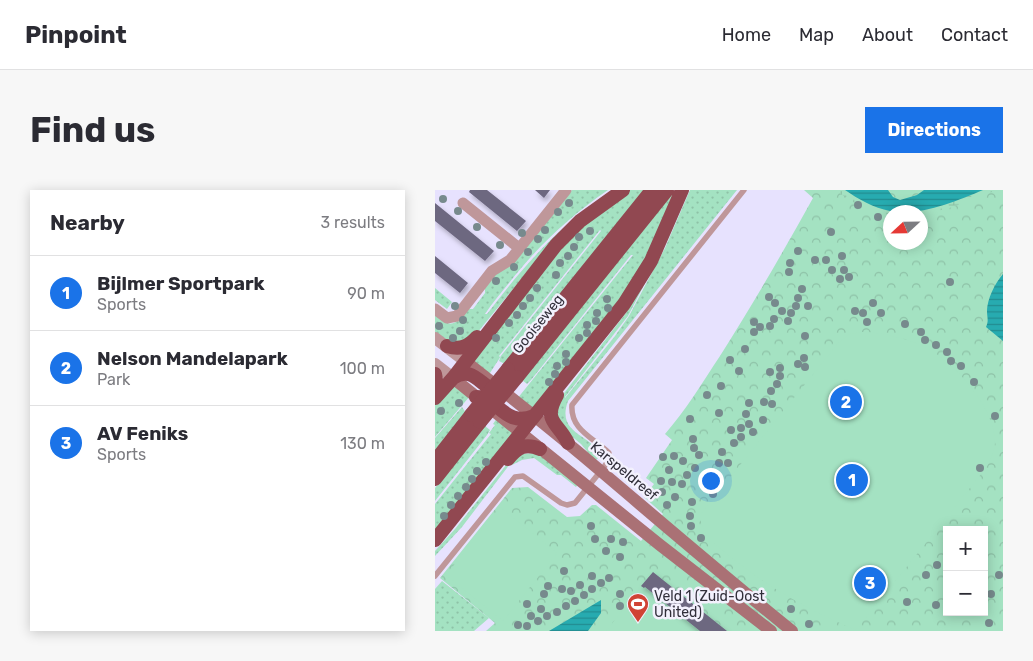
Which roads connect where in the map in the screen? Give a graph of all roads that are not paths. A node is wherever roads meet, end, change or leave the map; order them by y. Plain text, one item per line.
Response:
1 (565, 190) edge
2 (623, 190) edge
3 (652, 190) edge
4 (667, 190) edge
5 (682, 190) edge
6 (744, 190) edge
7 (463, 203) dead end
8 (519, 248) junction
9 (435, 309) edge
10 (495, 323) junction
11 (435, 338) edge
12 (447, 346) junction
13 (465, 361) junction
14 (578, 362) junction
15 (435, 364) edge
16 (513, 373) junction
17 (435, 374) edge
18 (453, 378) junction
19 (435, 387) edge
20 (503, 392) junction
21 (475, 397) junction
22 (435, 398) edge
23 (534, 416) junction
24 (476, 419) junction
25 (520, 433) junction
26 (568, 444) junction
27 (540, 449) junction
28 (435, 461) edge
29 (489, 472) junction
30 (600, 472) junction
31 (435, 479) edge
32 (588, 487) junction
33 (435, 540) edge
34 (435, 576) edge
35 (771, 631) edge
36 (792, 631) edge

1 - 8 street
2 - 10 highway
3 - 16 highway, Gooiseweg
4 - 16 highway, Gooiseweg
5 - 14 highway
6 - 30 lane
7 - 8 street
8 - 9 street
10 - 12 highway
10 - 13 highway
11 - 12 street, Karspeldreef
12 - 13 street, Karspeldreef
13 - 18 highway
13 - 20 main road, Karspeldreef
14 - 23 highway
14 - 26 highway
15 - 18 street
16 - 24 highway, Gooiseweg, bridge
17 - 19 highway
18 - 20 highway
18 - 21 main road
18 - 22 highway
20 - 23 main road, Karspeldreef
21 - 23 highway
21 - 25 main road
23 - 25 highway
23 - 26 main road, Karspeldreef
24 - 28 highway, Gooiseweg
24 - 31 highway, Gooiseweg
25 - 27 main road
25 - 29 highway
26 - 30 main road, Karspeldreef
27 - 29 highway
27 - 32 main road
29 - 33 highway
30 - 32 lane
30 - 36 main road, Karspeldreef
32 - 34 lane
32 - 35 main road

